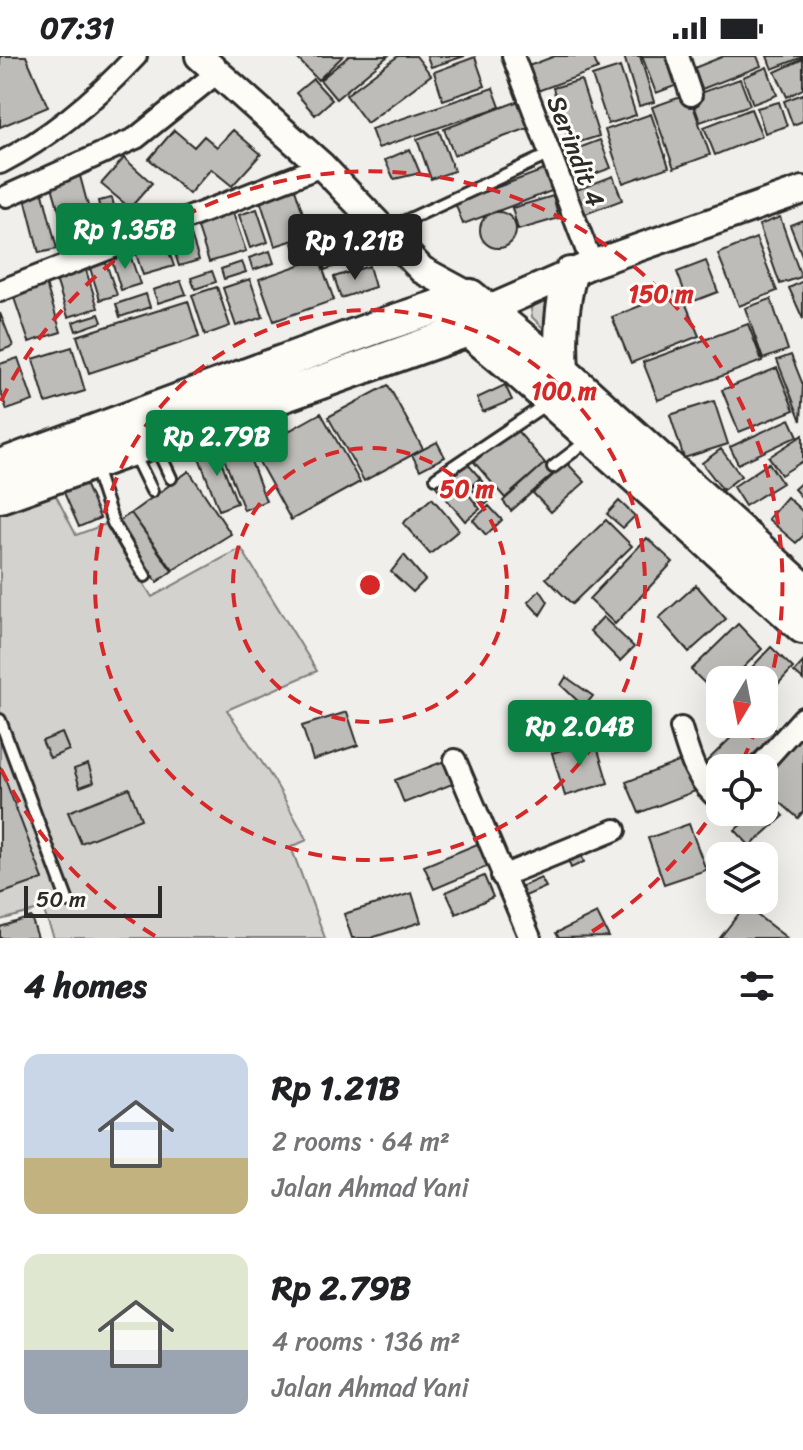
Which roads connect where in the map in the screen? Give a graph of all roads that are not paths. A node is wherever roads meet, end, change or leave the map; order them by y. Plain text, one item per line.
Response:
1 (136, 56) edge
2 (513, 56) edge
3 (678, 56) edge
4 (217, 61) edge
5 (691, 95) dead end
6 (550, 154) junction
7 (0, 163) edge
8 (322, 166) junction
9 (803, 190) edge
10 (7, 196) dead end
11 (384, 230) junction
12 (581, 269) junction
13 (422, 270) junction
14 (0, 291) edge
15 (440, 306) junction
16 (481, 313) junction
17 (556, 386) junction
18 (592, 437) junction
19 (142, 445) junction
20 (93, 462) junction
21 (0, 466) edge
22 (553, 467) dead end
23 (171, 478) dead end
24 (436, 478) dead end
25 (152, 491) dead end
26 (0, 496) edge
27 (145, 576) dead end
28 (803, 589) edge
29 (803, 627) edge
30 (803, 718) edge
31 (0, 720) edge
32 (681, 728) dead end
33 (771, 754) edge
34 (455, 760) dead end
35 (706, 788) edge
36 (615, 830) dead end
37 (502, 876) junction
38 (68, 902) dead end
39 (530, 938) edge

1 - 7 street
2 - 6 street, Serindit 4
3 - 5 street
4 - 8 street
4 - 10 street
6 - 11 lane
6 - 12 street, Serindit 4
8 - 11 street
8 - 14 street
9 - 12 street
11 - 13 street
12 - 16 street
12 - 17 main road
13 - 15 street
13 - 16 street
15 - 16 main road
15 - 21 main road
16 - 17 main road
16 - 19 main road
17 - 18 main road
17 - 24 lane
17 - 28 main road
18 - 22 lane
18 - 29 main road
19 - 20 main road
19 - 23 lane
19 - 25 lane
20 - 26 main road
20 - 27 lane
30 - 33 street
31 - 38 lane
32 - 35 street
34 - 37 street
36 - 37 street
37 - 39 street

